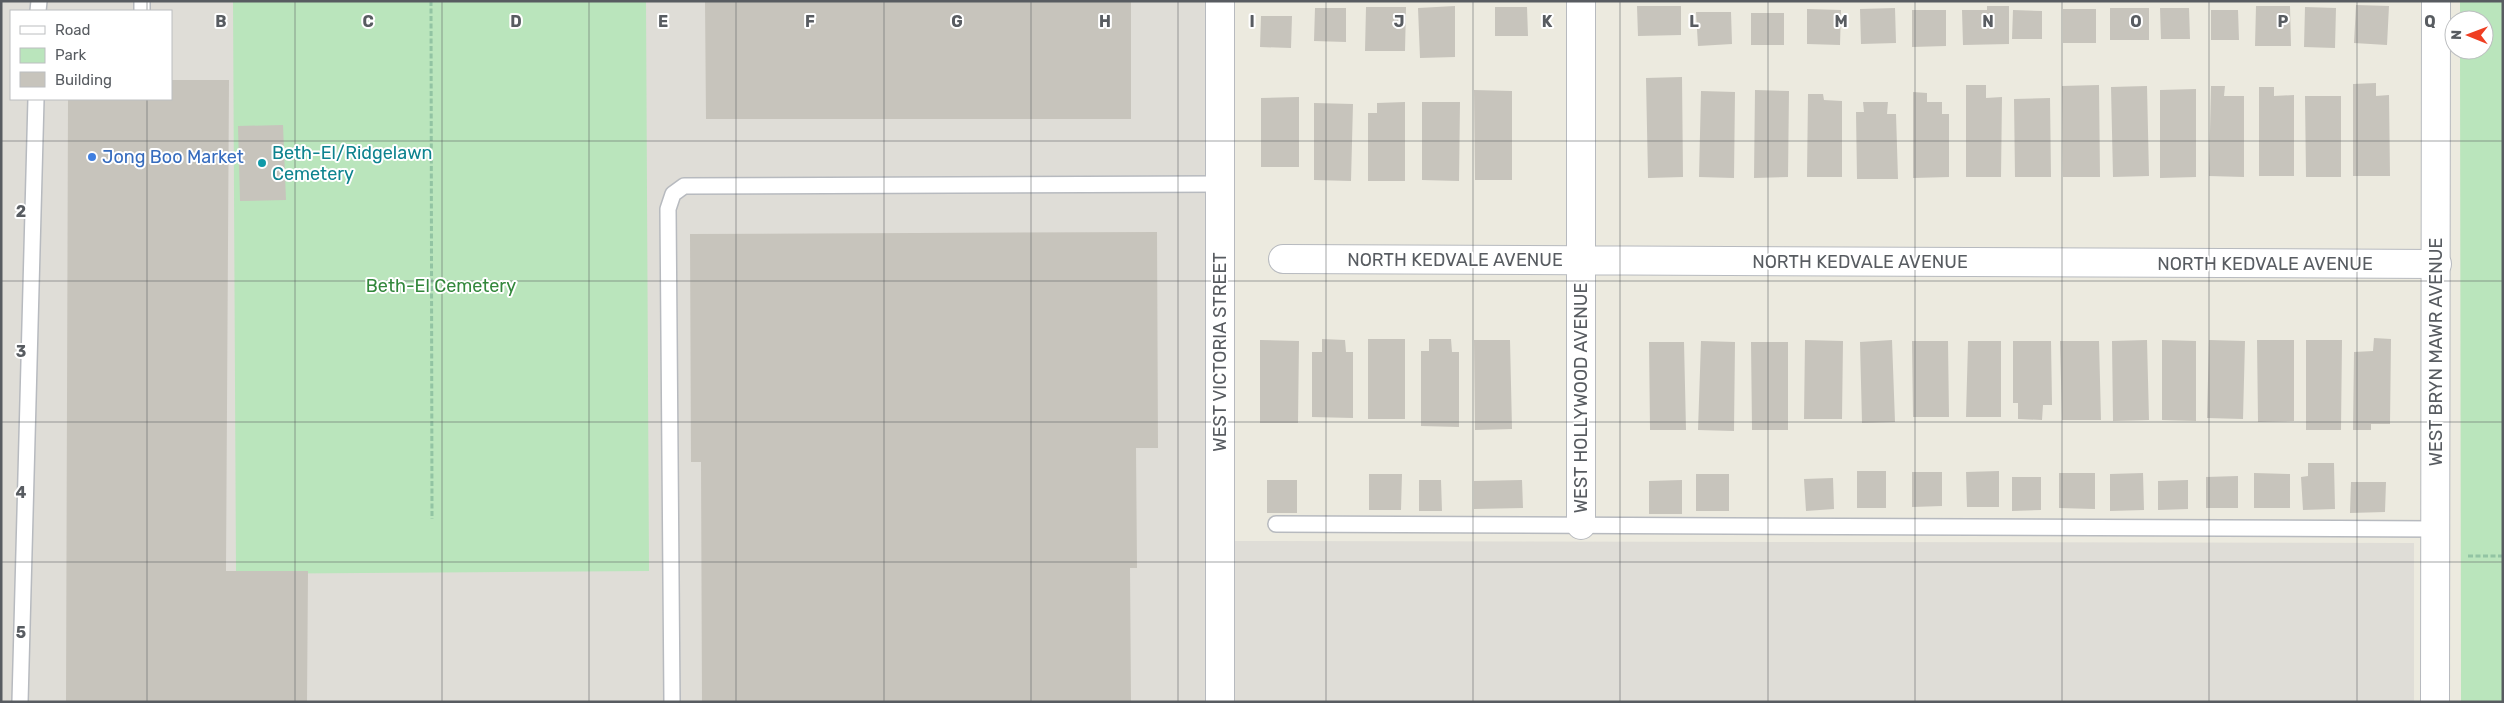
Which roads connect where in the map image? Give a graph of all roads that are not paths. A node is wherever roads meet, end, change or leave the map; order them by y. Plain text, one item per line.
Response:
1 (1220, 1) edge
2 (1581, 1) edge
3 (2436, 1) edge
4 (36, 100) edge
5 (1220, 184) junction
6 (1283, 259) dead end
7 (1581, 260) junction
8 (2437, 264) junction
9 (1276, 524) dead end
10 (1581, 525) junction
11 (2436, 529) junction
12 (20, 702) edge
13 (672, 702) edge
14 (1220, 702) edge
15 (2435, 702) edge

1 - 5 street, WEST VICTORIA STREET
2 - 7 street, WEST HOLLYWOOD AVENUE
3 - 8 street, WEST BRYN MAWR AVENUE
4 - 12 lane
5 - 13 lane
5 - 14 street, WEST VICTORIA STREET
6 - 7 street, NORTH KEDVALE AVENUE
7 - 8 street, NORTH KEDVALE AVENUE
7 - 10 street, WEST HOLLYWOOD AVENUE
8 - 11 street, WEST BRYN MAWR AVENUE
9 - 10 lane
10 - 11 lane
11 - 15 street, WEST BRYN MAWR AVENUE

